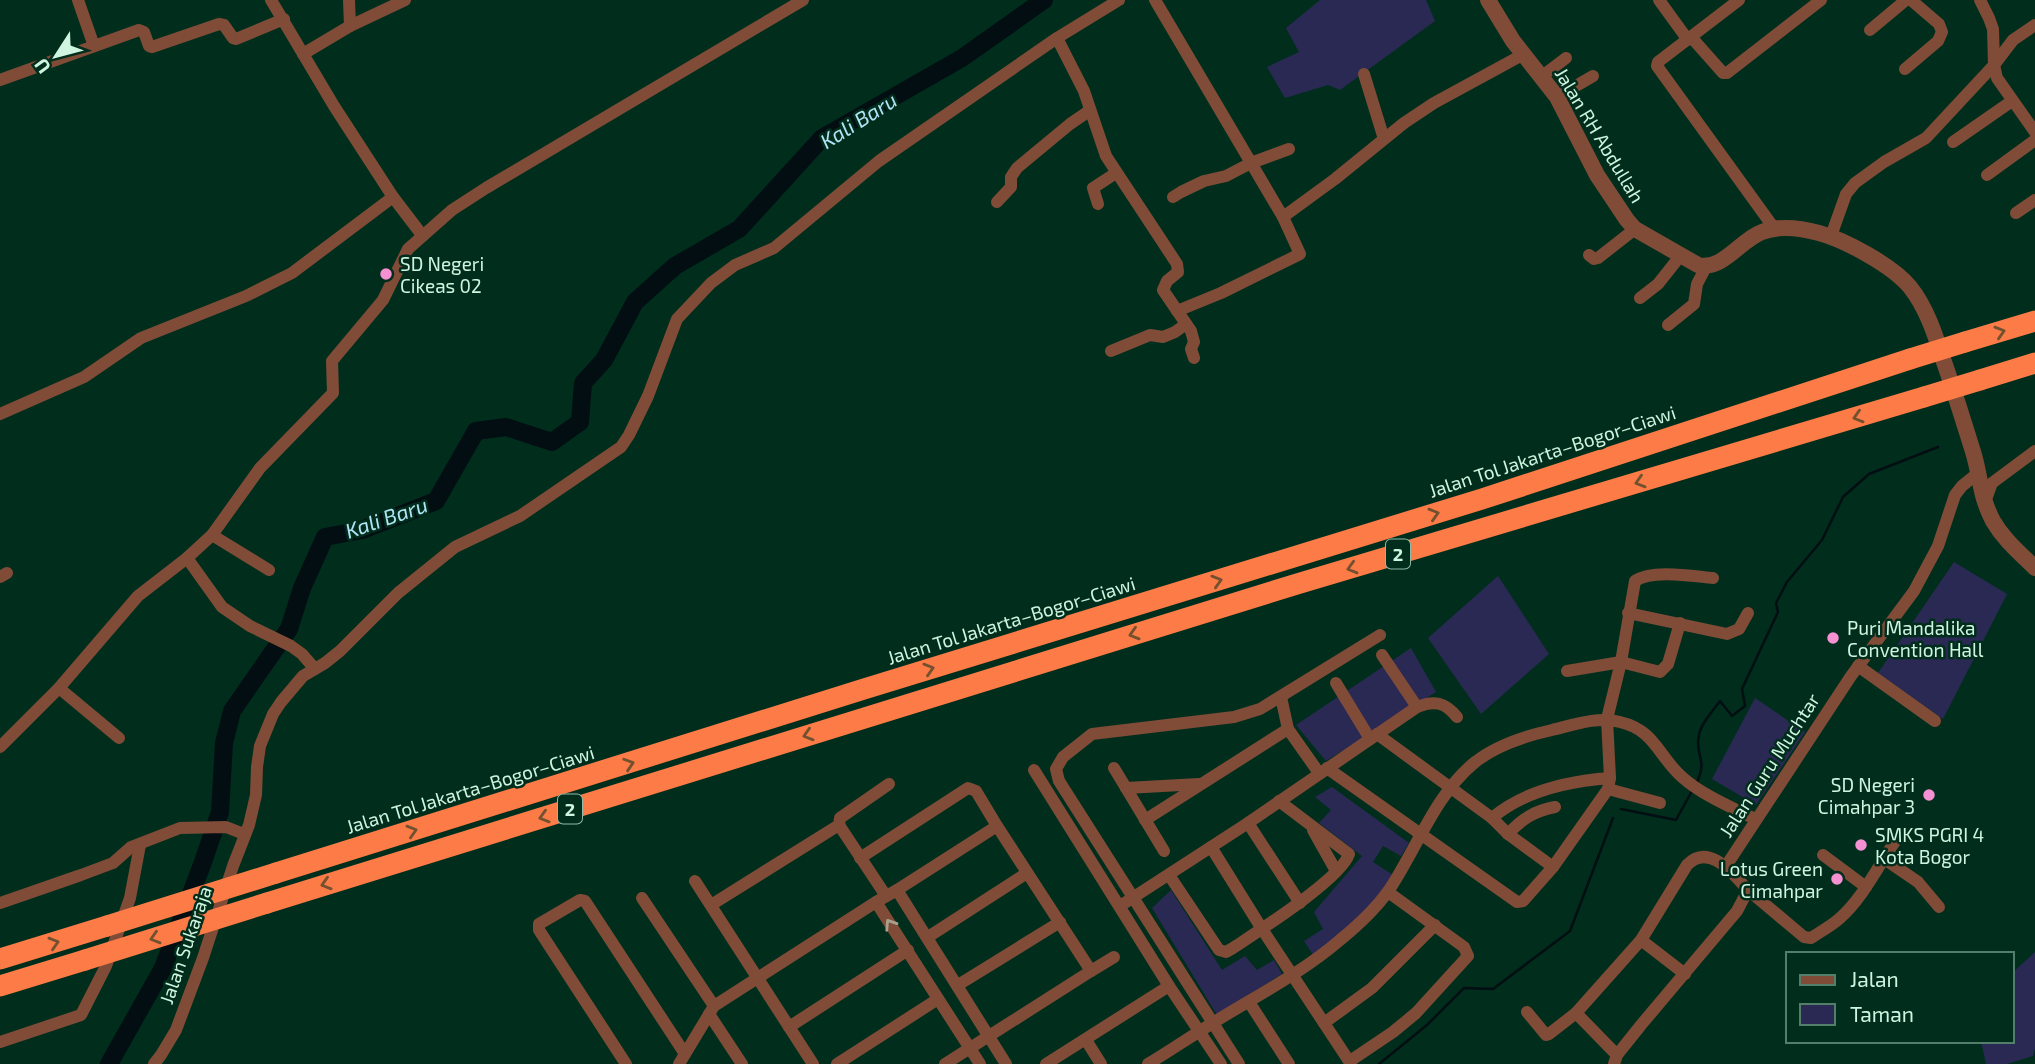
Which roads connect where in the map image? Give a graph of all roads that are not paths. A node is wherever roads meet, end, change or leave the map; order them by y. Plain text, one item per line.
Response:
1 (78, 0) edge
2 (271, 0) edge
3 (349, 0) edge
4 (405, 0) edge
5 (803, 0) edge
6 (1119, 0) edge
7 (1155, 0) edge
8 (1488, 0) edge
9 (1659, 0) edge
10 (1739, 0) edge
11 (1821, 0) edge
12 (1909, 0) edge
13 (1980, 0) edge
14 (284, 19) junction
15 (2035, 25) edge
16 (349, 26) junction
17 (1870, 30) dead end
18 (1057, 37) junction
19 (1690, 39) junction
20 (94, 46) junction
21 (303, 54) junction
22 (1524, 54) junction
23 (1566, 58) dead end
24 (1994, 65) junction
25 (1905, 69) dead end
26 (1364, 74) dead end
27 (1593, 76) dead end
28 (1541, 77) junction
29 (0, 80) edge
30 (1557, 97) junction
31 (2012, 101) junction
32 (1089, 111) junction
33 (2035, 132) edge
34 (1384, 139) junction
35 (2035, 140) edge
36 (1953, 142) dead end
37 (1289, 149) dead end
38 (1251, 163) junction
39 (1116, 173) junction
40 (1987, 175) dead end
41 (393, 197) junction
42 (1173, 197) dead end
43 (2035, 200) edge
44 (997, 202) dead end
45 (1098, 204) dead end
46 (2016, 214) dead end
47 (1283, 217) junction
48 (1774, 228) junction
49 (1635, 229) junction
50 (422, 235) junction
51 (1830, 236) junction
52 (1589, 254) dead end
53 (1681, 255) junction
54 (1706, 267) junction
55 (1640, 298) dead end
56 (1177, 311) junction
57 (2035, 321) edge
58 (1186, 324) junction
59 (1668, 325) dead end
60 (1111, 352) dead end
61 (1194, 358) dead end
62 (2035, 363) edge
63 (0, 414) edge
64 (2035, 451) edge
65 (1978, 473) junction
66 (1985, 503) junction
67 (212, 536) junction
68 (187, 558) junction
69 (2035, 568) edge
70 (269, 570) dead end
71 (1713, 578) dead end
72 (1628, 613) junction
73 (1748, 613) dead end
74 (1680, 624) junction
75 (1380, 635) dead end
76 (1382, 655) dead end
77 (1621, 662) junction
78 (1858, 666) junction
79 (315, 670) junction
80 (1567, 671) dead end
81 (1336, 683) dead end
82 (60, 688) junction
83 (864, 689) junction
84 (1281, 697) junction
85 (1417, 707) junction
86 (873, 714) junction
87 (1457, 717) dead end
88 (1607, 719) junction
89 (1935, 721) dead end
90 (1289, 729) junction
91 (1373, 736) junction
92 (119, 738) dead end
93 (0, 747) edge
94 (1114, 768) dead end
95 (1034, 770) dead end
96 (1323, 771) junction
97 (1202, 784) junction
98 (1609, 784) junction
99 (889, 785) dead end
100 (1126, 788) junction
101 (1451, 789) junction
102 (1279, 801) junction
103 (1660, 803) dead end
104 (1555, 807) dead end
105 (1492, 818) junction
106 (1145, 820) junction
107 (1755, 820) junction
108 (1248, 823) junction
109 (839, 825) junction
110 (997, 826) junction
111 (1312, 826) junction
112 (244, 834) junction
113 (1508, 834) junction
114 (1419, 835) junction
115 (1898, 837) dead end
116 (140, 845) junction
117 (1211, 847) junction
118 (1164, 851) dead end
119 (1823, 855) dead end
120 (860, 858) junction
121 (1883, 858) junction
122 (1726, 866) junction
123 (1553, 867) junction
124 (1336, 871) junction
125 (1027, 873) junction
126 (1169, 875) junction
127 (695, 881) dead end
128 (1866, 887) junction
129 (1748, 890) junction
130 (1388, 892) junction
131 (886, 896) junction
132 (1134, 897) junction
133 (642, 898) dead end
134 (0, 903) edge
135 (1300, 903) junction
136 (711, 905) junction
137 (1120, 906) junction
138 (1939, 907) dead end
139 (1059, 922) junction
140 (1436, 925) junction
141 (1262, 929) junction
142 (928, 937) junction
143 (1641, 940) junction
144 (908, 950) junction
145 (1114, 957) dead end
146 (0, 959) edge
147 (1091, 971) junction
148 (1292, 974) junction
149 (1685, 974) junction
150 (758, 978) junction
151 (958, 985) junction
152 (1, 986) edge
153 (1169, 986) junction
154 (938, 999) junction
155 (1249, 1002) junction
156 (712, 1010) junction
157 (1527, 1012) dead end
158 (1576, 1013) junction
159 (1214, 1022) junction
160 (1325, 1023) junction
161 (789, 1027) junction
162 (1199, 1033) junction
163 (989, 1037) junction
164 (1086, 1040) junction
165 (0, 1042) edge
166 (971, 1048) junction
167 (682, 1059) edge
168 (1615, 1060) edge
169 (161, 1061) edge
170 (1350, 1063) edge
171 (626, 1064) edge
172 (742, 1064) edge
173 (813, 1064) edge
174 (837, 1064) edge
175 (945, 1064) edge
176 (980, 1064) edge
177 (1006, 1064) edge
178 (1046, 1064) edge
179 (1101, 1064) edge
180 (1148, 1064) edge
181 (1221, 1064) edge
182 (1239, 1064) edge
183 (1289, 1064) edge

1 - 20 street
2 - 14 street
3 - 16 street
4 - 16 street
5 - 50 street
6 - 18 street, Jalan Sukaraja
7 - 38 street
8 - 22 street, Jalan RH Abdullah
9 - 19 street
10 - 19 street
11 - 19 street
12 - 17 street
12 - 25 street
13 - 24 street
14 - 20 street
14 - 21 street
15 - 24 street
16 - 21 street
18 - 32 street
18 - 79 street, Jalan Sukaraja
19 - 48 street
20 - 29 street
21 - 41 street
22 - 28 street, Jalan RH Abdullah
22 - 34 street
23 - 28 street
24 - 31 street
24 - 51 street
26 - 34 street
27 - 30 street
28 - 30 street, Jalan RH Abdullah
30 - 49 street, Jalan RH Abdullah
31 - 33 street
31 - 36 street
32 - 39 street
32 - 44 street
34 - 47 street
35 - 40 street
37 - 38 street
38 - 42 street
38 - 47 street
39 - 45 street
39 - 56 street
41 - 50 street
41 - 63 street
43 - 46 street
47 - 56 street
48 - 51 street
48 - 54 street
49 - 52 street
49 - 53 street, Jalan RH Abdullah
50 - 67 street
51 - 65 street
53 - 54 street, Jalan RH Abdullah
53 - 55 street
54 - 59 street
56 - 58 street
83 -> 57 highway, Jalan Tol Jakarta–Bogor–Ciawi / 2, bridge
58 - 60 street
58 - 61 street
62 -> 86 highway, 2, bridge
64 - 66 street
65 - 66 street
65 - 78 street, Jalan Guru Muchtar
66 - 69 street
67 - 68 street
67 - 70 street
68 - 79 street
68 - 82 street
71 - 72 street
72 - 74 street
72 - 77 street
73 - 74 street
74 - 77 street
75 - 84 street
76 - 85 street
77 - 80 street
77 - 88 street
78 - 89 street
78 - 107 street, Jalan Guru Muchtar
79 - 112 street, Jalan Sukaraja
81 - 91 street
82 - 92 street
82 - 93 street
83 - 86 highway
146 -> 83 highway, Jalan Tol Jakarta–Bogor–Ciawi / 2, bridge
84 - 90 street
84 - 132 street
85 - 87 street
85 - 91 street
86 -> 152 highway, 2, bridge
88 - 98 street
88 - 101 street
88 - 107 street
90 - 96 street
90 - 97 street
91 - 96 street
91 - 101 street
94 - 100 street
95 - 137 street
96 - 102 street
96 - 114 street
97 - 100 street
97 - 106 street
98 - 103 street
98 - 105 street
98 - 123 street
99 - 109 street
100 - 106 street
101 - 105 street
101 - 114 street
102 - 108 street
102 - 111 street
104 - 113 street
105 - 113 street
106 - 118 street
107 - 122 street, Jalan Guru Muchtar
108 - 117 street
108 - 135 street
109 - 120 street
109 - 136 street
110 - 120 street
110 - 125 street
110 - 131 street
111 - 124 street
111 - 124 street
112 - 116 street
112 - 169 street, Jalan Sukaraja
113 - 123 street
114 - 123 street
114 - 130 street
115 - 121 street
116 - 134 street
116 - 165 street
117 - 126 street
117 - 141 street
119 - 128 street
120 - 131 street
121 - 128 street
121 - 138 street
122 - 129 street, Jalan Guru Muchtar
122 - 143 street
124 - 135 street
125 - 139 street
125 - 142 street
126 - 132 street
126 - 141 street
127 - 136 street
128 - 129 street, Jalan Guru Muchtar
129 - 149 street
130 - 140 street
130 - 148 street
131 - 142 street
144 -> 131 street
131 - 150 street
132 - 137 street
132 - 159 street
133 - 156 street
135 - 141 street
136 - 150 street
137 - 153 street
139 - 147 street
139 - 151 street
140 - 160 street
140 - 170 street
141 - 148 street
142 - 151 street
143 - 149 street
143 - 158 street
144 - 154 street
144 - 161 street
145 - 147 street
147 - 163 street
148 - 155 street
148 - 160 street
149 - 168 street
150 - 156 street
150 - 161 street
151 - 163 street
153 - 162 street
153 - 164 street
154 - 166 street
154 - 174 street
155 - 159 street
155 - 183 street
156 - 167 street
156 - 172 street
157 - 158 street
158 - 168 street
159 - 162 street
159 - 182 street
160 - 170 street
161 - 173 street
162 - 180 street
162 - 181 street
163 - 166 street
163 - 177 street
164 - 178 street
164 - 179 street
166 - 175 street
166 - 176 street
167 - 171 street

